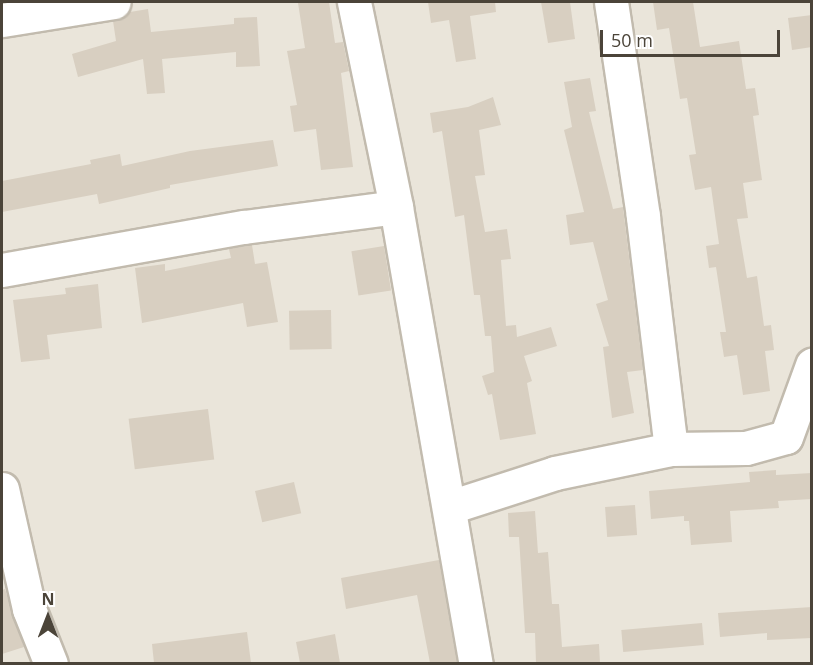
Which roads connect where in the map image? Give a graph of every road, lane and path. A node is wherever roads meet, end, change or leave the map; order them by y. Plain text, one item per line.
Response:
1 (114, 2) edge
2 (354, 2) edge
3 (611, 2) edge
4 (2, 20) edge
5 (396, 207) junction
6 (2, 270) edge
7 (812, 365) edge
8 (799, 440) edge
9 (672, 449) junction
10 (2, 489) edge
11 (450, 507) junction
12 (51, 663) edge
13 (476, 663) edge

1 - 4 street
2 - 5 street
3 - 9 street
5 - 6 street
5 - 11 street
7 - 8 street
8 - 9 street
9 - 11 street
10 - 12 street
11 - 13 street

